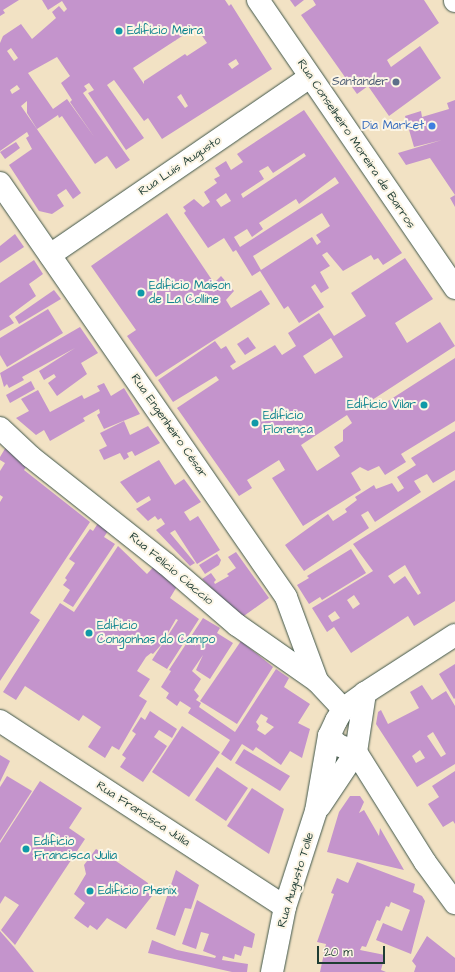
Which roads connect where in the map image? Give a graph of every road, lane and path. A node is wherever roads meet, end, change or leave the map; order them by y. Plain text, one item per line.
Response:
1 (258, 0) edge
2 (310, 77) junction
3 (0, 183) edge
4 (50, 255) junction
5 (455, 288) edge
6 (0, 428) edge
7 (455, 635) edge
8 (317, 681) junction
9 (365, 693) junction
10 (343, 709) junction
11 (0, 721) edge
12 (329, 736) junction
13 (356, 752) junction
14 (316, 811) junction
15 (455, 903) edge
16 (285, 907) junction
17 (272, 972) edge

1 - 2 street, Rua Conselheiro Moreira de Barros
2 - 4 street, Rua Luis Augusto
2 - 5 street, Rua Conselheiro Moreira de Barros
3 - 4 street, Rua Engenheiro César
4 - 8 street, Rua Engenheiro César
6 - 8 street, Rua Felício Ciaccio
7 - 9 street, Rua Augusto Tolle
8 - 10 street, Rua Felício Ciaccio
9 - 10 street, Rua Augusto Tolle
9 - 13 street, Rua Augusto Tolle
10 - 12 street, Rua Augusto Tolle
11 - 16 street, Rua Francisca Júlia
12 - 13 street
12 - 14 street, Rua Augusto Tolle
13 - 14 street, Rua Augusto Tolle
13 - 15 street
14 - 16 street, Rua Augusto Tolle
16 - 17 street, Rua Augusto Tolle

